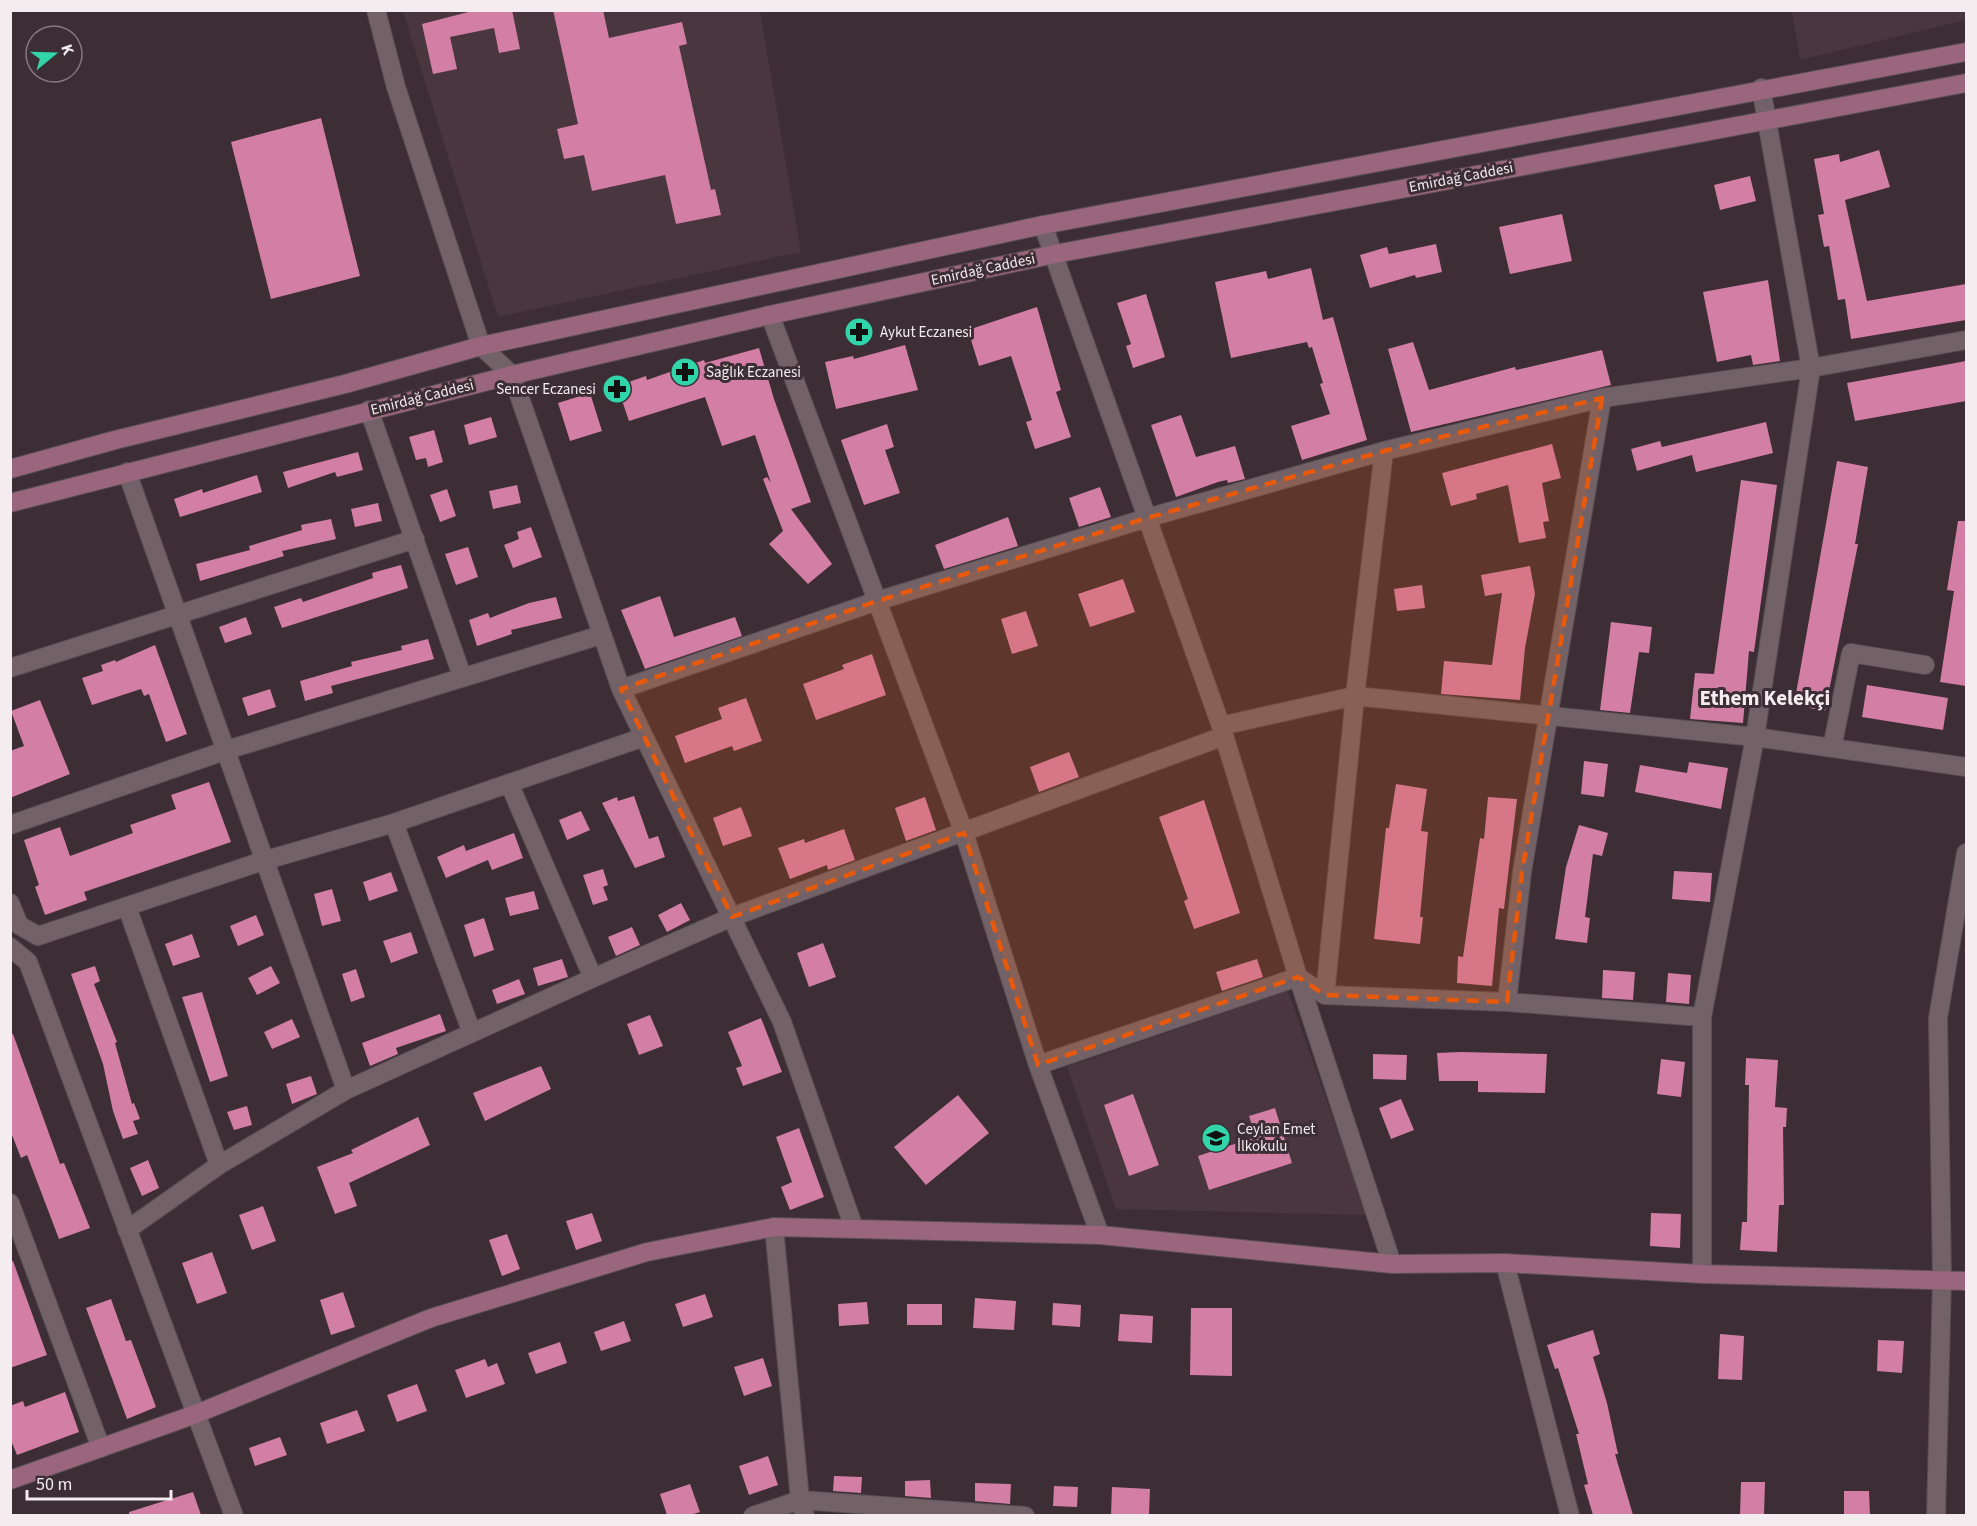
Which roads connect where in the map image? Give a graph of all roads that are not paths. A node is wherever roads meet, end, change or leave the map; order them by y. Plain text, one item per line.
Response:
1 (376, 10) edge
2 (1966, 52) edge
3 (1966, 83) edge
4 (1761, 88) junction
5 (1767, 120) junction
6 (1043, 225) junction
7 (1055, 254) junction
8 (770, 315) junction
9 (1966, 340) edge
10 (481, 346) junction
11 (1811, 368) junction
12 (512, 375) junction
13 (1602, 398) junction
14 (369, 410) junction
15 (1384, 451) junction
16 (10, 469) edge
17 (127, 472) junction
18 (10, 503) edge
19 (1147, 518) junction
20 (415, 539) junction
21 (877, 601) junction
22 (179, 614) junction
23 (601, 635) junction
24 (1925, 665) dead end
25 (10, 668) edge
26 (462, 676) junction
27 (621, 689) junction
28 (1355, 696) junction
29 (1548, 716) junction
30 (1223, 731) junction
31 (644, 737) junction
32 (1755, 737) junction
33 (1832, 748) junction
34 (227, 750) junction
35 (1966, 767) edge
36 (509, 783) junction
37 (394, 824) junction
38 (10, 825) edge
39 (964, 833) junction
40 (1966, 853) edge
41 (264, 861) junction
42 (10, 903) edge
43 (127, 907) junction
44 (732, 917) junction
45 (10, 947) edge
46 (1298, 977) junction
47 (593, 978) junction
48 (1325, 995) junction
49 (1507, 1002) junction
50 (1702, 1017) junction
51 (472, 1033) junction
52 (1038, 1065) junction
53 (346, 1090) junction
54 (219, 1165) junction
55 (10, 1203) edge
56 (774, 1227) junction
57 (854, 1228) junction
58 (127, 1230) junction
59 (1100, 1235) junction
60 (1505, 1263) junction
61 (1392, 1264) junction
62 (1702, 1274) junction
63 (1942, 1280) junction
64 (1966, 1281) edge
65 (196, 1413) junction
66 (101, 1448) junction
67 (10, 1479) edge
68 (803, 1508) edge
69 (234, 1515) edge
70 (753, 1515) edge
71 (1025, 1515) edge
72 (1570, 1515) edge
73 (1936, 1515) edge

1 - 10 street
2 - 4 main road, Emirdağ Caddesi
3 - 5 main road, Emirdağ Caddesi
4 - 5 street
4 - 6 main road, Emirdağ Caddesi
5 - 7 main road, Emirdağ Caddesi
5 - 11 street
6 - 7 street
6 - 10 main road, Emirdağ Caddesi
7 - 8 main road, Emirdağ Caddesi
7 - 19 street
8 - 12 main road, Emirdağ Caddesi
8 - 21 street
9 - 11 street
10 - 12 street
10 - 16 main road, Emirdağ Caddesi
11 - 13 street
11 - 32 street
12 - 14 main road, Emirdağ Caddesi
12 - 23 street
13 - 15 street
13 - 29 street
14 - 17 main road, Emirdağ Caddesi
14 - 20 street
15 - 19 street
15 - 28 street
17 - 18 main road, Emirdağ Caddesi
17 - 22 street
19 - 21 street
19 - 30 street
20 - 22 street
20 - 26 street
21 - 27 street
21 - 39 street
22 - 25 street
22 - 34 street
23 - 26 street
23 - 27 street
24 - 33 street
26 - 34 street
27 - 31 street
28 - 29 street
28 - 30 street
28 - 48 street
29 - 32 street
29 - 49 street
30 - 39 street
30 - 46 street
31 - 36 street
31 - 44 street
32 - 33 street
32 - 50 street
33 - 35 street
34 - 38 street
34 - 41 street
36 - 37 street
36 - 47 street
37 - 41 street
37 - 51 street
39 - 44 street
39 - 52 street
40 - 63 street
41 - 43 street
41 - 53 street
42 - 43 street
43 - 54 street
44 - 47 street
44 - 57 street
45 - 58 street
46 - 48 street
46 - 52 street
46 - 61 street
47 - 51 street
48 - 49 street
49 - 50 street
50 - 62 street
51 - 53 street
52 - 59 street
53 - 54 street
54 - 58 street
55 - 66 street
56 - 57 main road
56 - 65 main road
56 - 68 street
57 - 59 main road
58 - 65 street
59 - 61 main road
60 - 61 main road
60 - 62 main road
60 - 72 street
62 - 63 main road
63 - 64 main road
63 - 73 street
65 - 66 main road
65 - 69 street
66 - 67 main road
68 - 70 street
68 - 71 street

